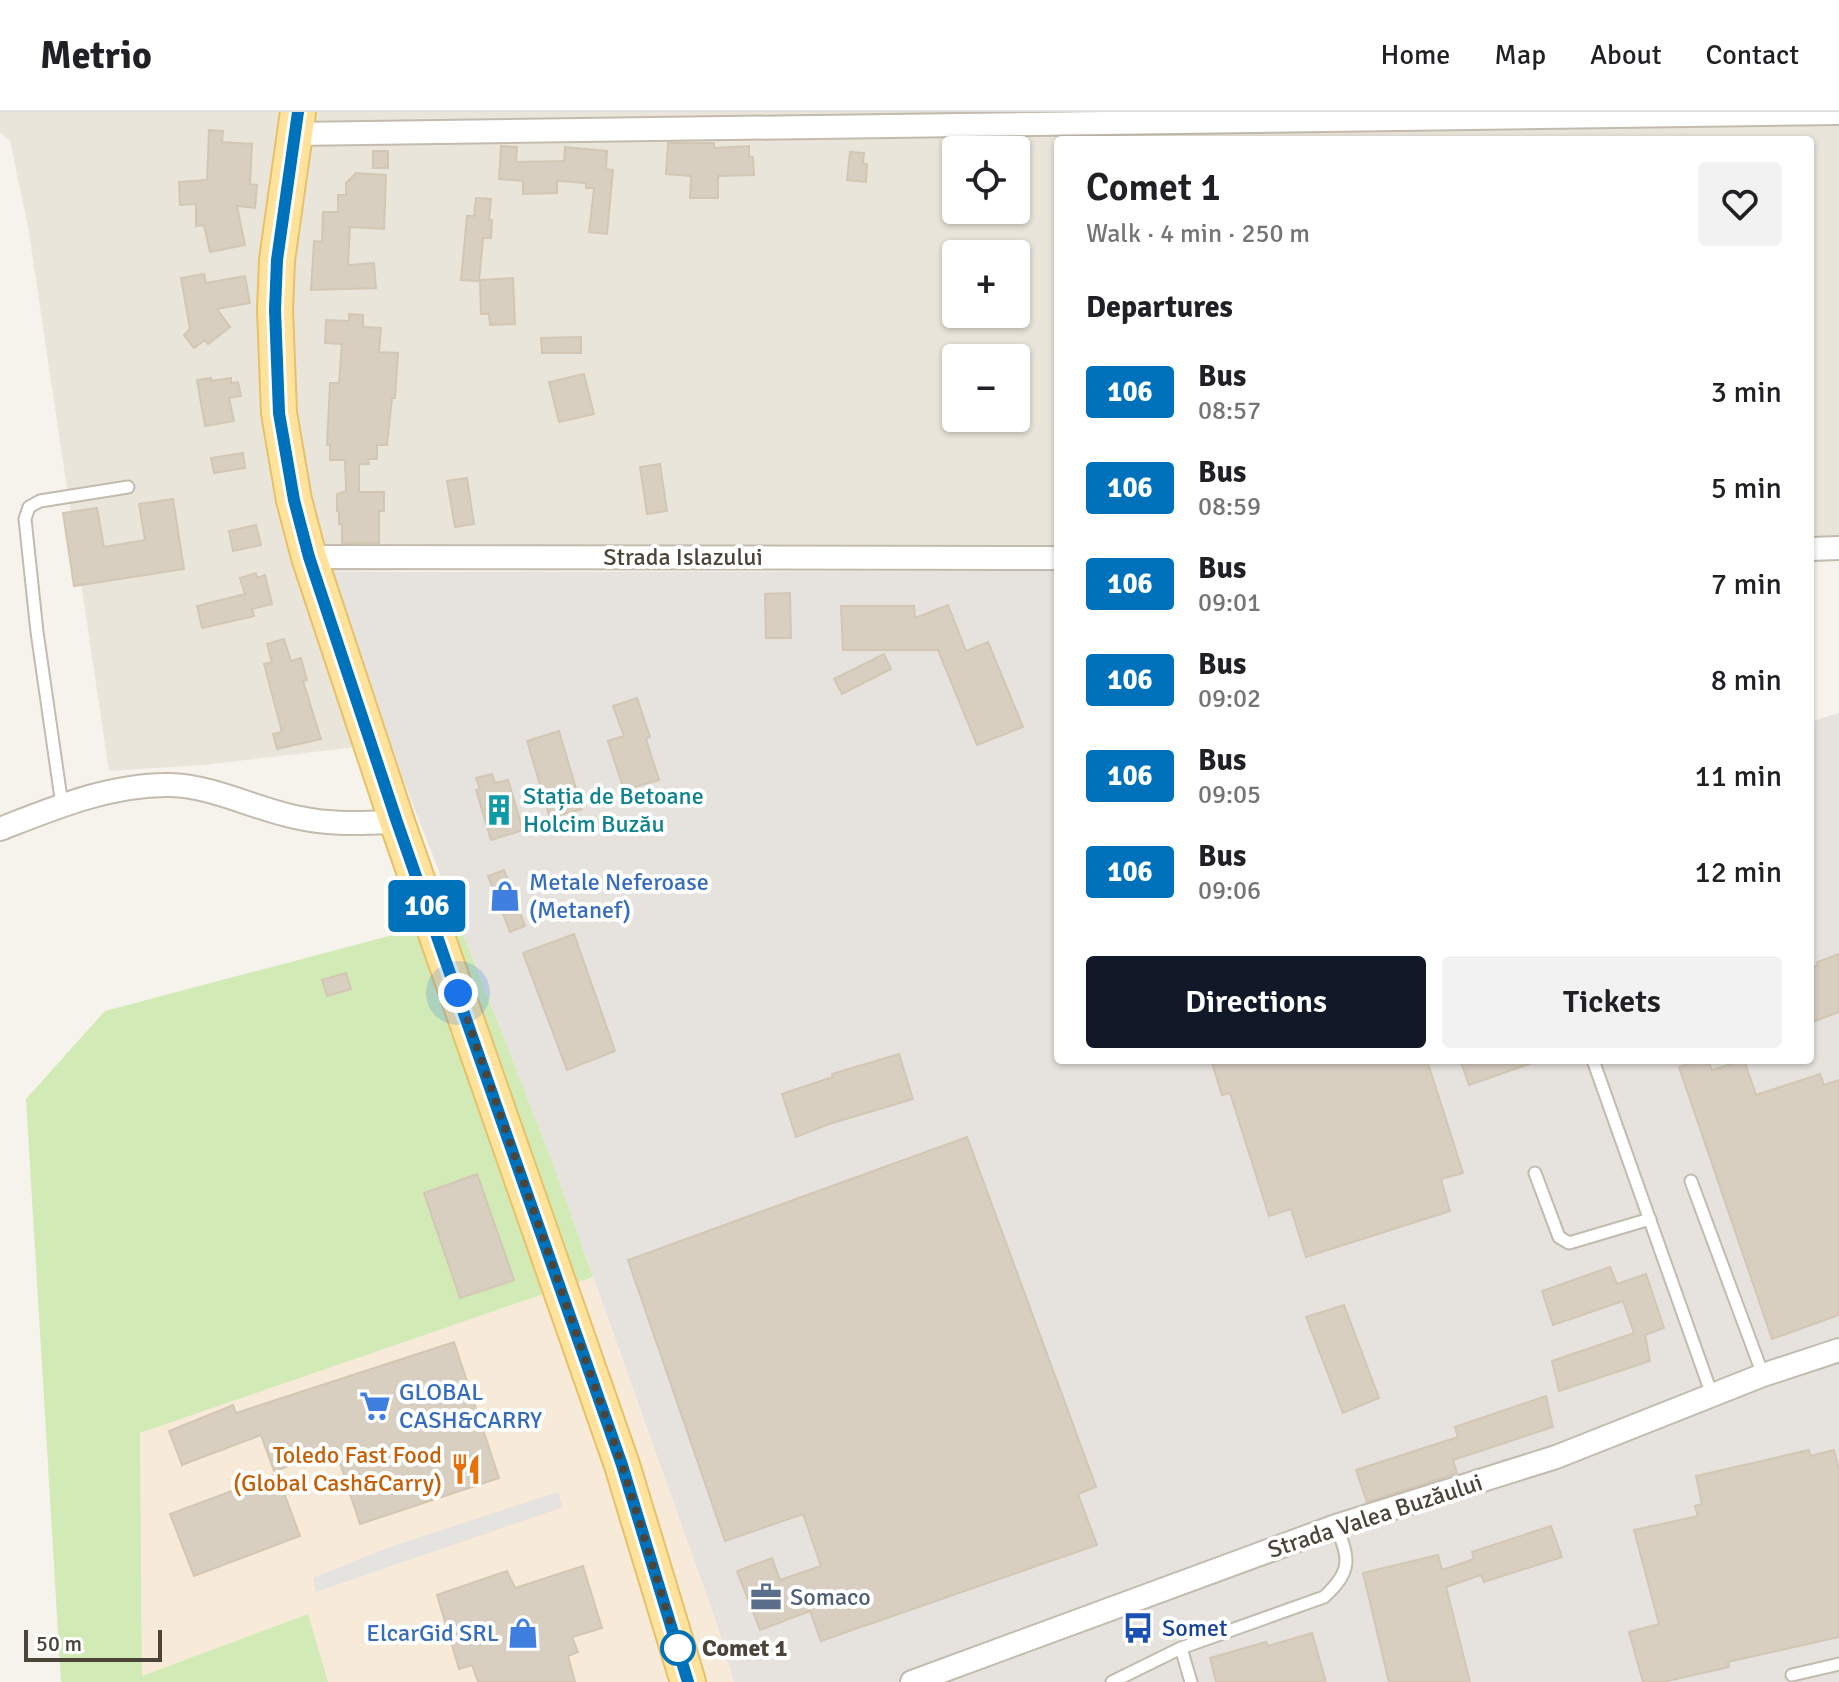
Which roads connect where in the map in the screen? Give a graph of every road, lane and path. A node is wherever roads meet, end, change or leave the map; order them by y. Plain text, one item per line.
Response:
1 (1839, 113) edge
2 (296, 123) edge
3 (128, 487) dead end
4 (1839, 548) edge
5 (1814, 549) edge
6 (309, 557) junction
7 (1054, 558) edge
8 (62, 805) junction
9 (397, 822) junction
10 (0, 829) edge
11 (1594, 1064) edge
12 (1535, 1173) dead end
13 (1691, 1181) dead end
14 (1650, 1219) junction
15 (1839, 1350) edge
16 (1763, 1375) junction
17 (1712, 1395) junction
18 (1336, 1526) junction
19 (1181, 1648) junction
20 (1839, 1664) edge
21 (1792, 1675) dead end
22 (688, 1682) edge
23 (912, 1682) edge
24 (1112, 1682) edge
25 (1191, 1682) edge

1 - 2 street
2 - 6 main road
3 - 8 lane
4 - 5 street
6 - 7 street, Strada Islazului
6 - 9 main road
8 - 9 street
8 - 10 street
9 - 22 main road
11 - 14 lane
12 - 14 lane
13 - 16 lane
14 - 17 lane
15 - 16 street, Strada Valea Buzăului
16 - 17 street, Strada Valea Buzăului
17 - 18 street, Strada Valea Buzăului
18 - 19 lane
18 - 23 street, Strada Valea Buzăului
19 - 24 lane
19 - 25 lane
20 - 21 lane

